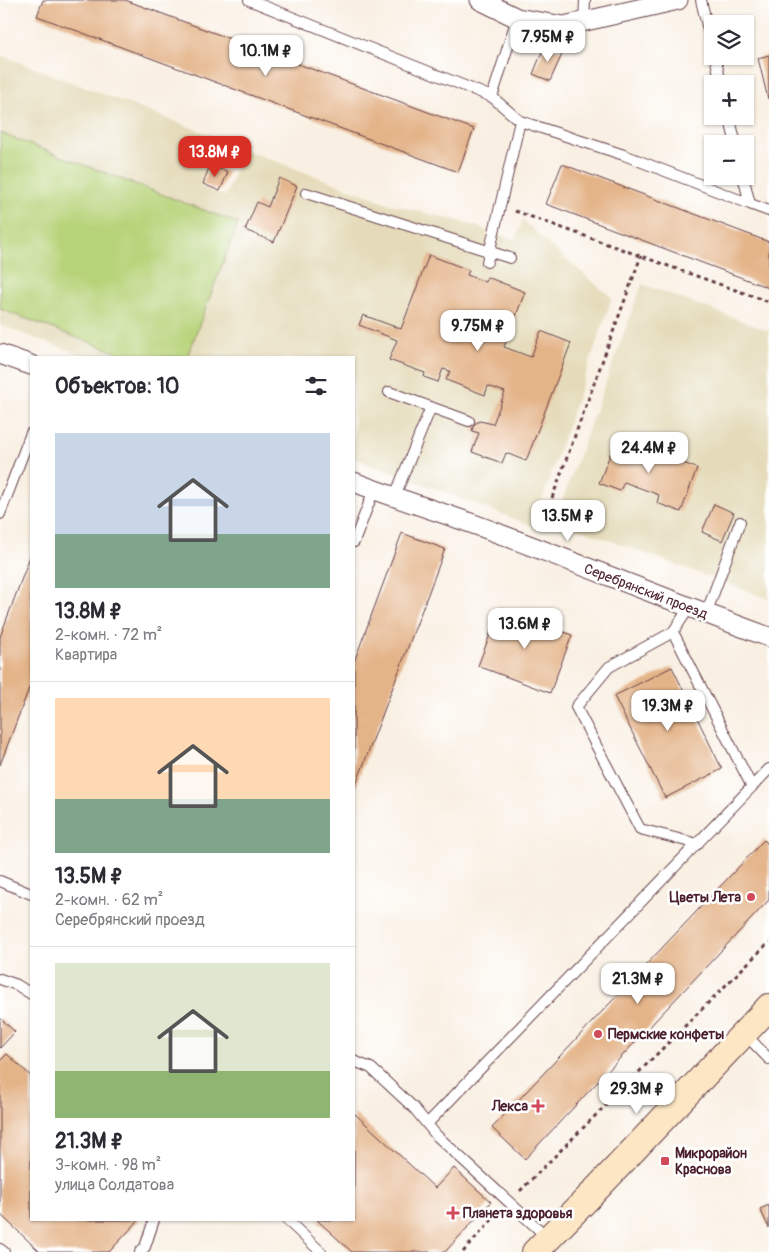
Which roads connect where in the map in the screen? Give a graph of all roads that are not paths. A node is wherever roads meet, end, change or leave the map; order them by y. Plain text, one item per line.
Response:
1 (250, 0) edge
2 (585, 0) edge
3 (678, 0) edge
4 (701, 0) edge
5 (489, 2) edge
6 (705, 15) edge
7 (517, 18) junction
8 (584, 21) junction
9 (492, 96) junction
10 (520, 121) junction
11 (745, 185) edge
12 (306, 193) dead end
13 (750, 204) junction
14 (769, 211) edge
15 (488, 256) junction
16 (510, 258) dead end
17 (0, 354) edge
18 (30, 365) edge
19 (389, 392) dead end
20 (431, 407) junction
21 (469, 421) dead end
22 (30, 436) edge
23 (355, 482) edge
24 (374, 490) junction
25 (394, 498) junction
26 (0, 514) edge
27 (740, 522) dead end
28 (355, 539) edge
29 (697, 611) junction
30 (673, 632) junction
31 (769, 637) edge
32 (769, 769) edge
33 (752, 787) junction
34 (698, 844) junction
35 (0, 881) edge
36 (30, 894) edge
37 (0, 979) edge
38 (30, 993) edge
39 (769, 1007) edge
40 (744, 1033) junction
41 (769, 1059) edge
42 (355, 1061) edge
43 (428, 1124) junction
44 (154, 1221) edge
45 (288, 1221) edge
46 (541, 1245) edge
47 (0, 1249) edge
48 (4, 1252) edge
49 (140, 1252) edge
50 (321, 1252) edge

1 - 9 lane
2 - 8 lane
3 - 8 street
4 - 6 lane
5 - 7 street
7 - 8 street
7 - 9 lane
9 - 10 lane
10 - 13 lane
10 - 15 lane
11 - 13 lane
12 - 15 lane
13 - 14 lane
15 - 16 lane
17 - 18 street
19 - 20 lane
20 - 21 lane
20 - 25 lane
22 - 26 lane
23 - 24 street, Серебрянский проезд
24 - 25 street, Серебрянский проезд
24 - 28 lane
25 - 29 street, Серебрянский проезд
27 - 29 lane
29 - 30 lane
29 - 31 street, Серебрянский проезд
30 - 33 lane
30 - 34 lane
32 - 33 lane
33 - 34 lane
34 - 43 lane
35 - 36 lane
37 - 38 lane
39 - 40 main road
40 - 41 lane
40 - 46 main road
42 - 43 lane
43 - 46 lane
44 - 49 lane
45 - 50 lane
47 - 48 lane

